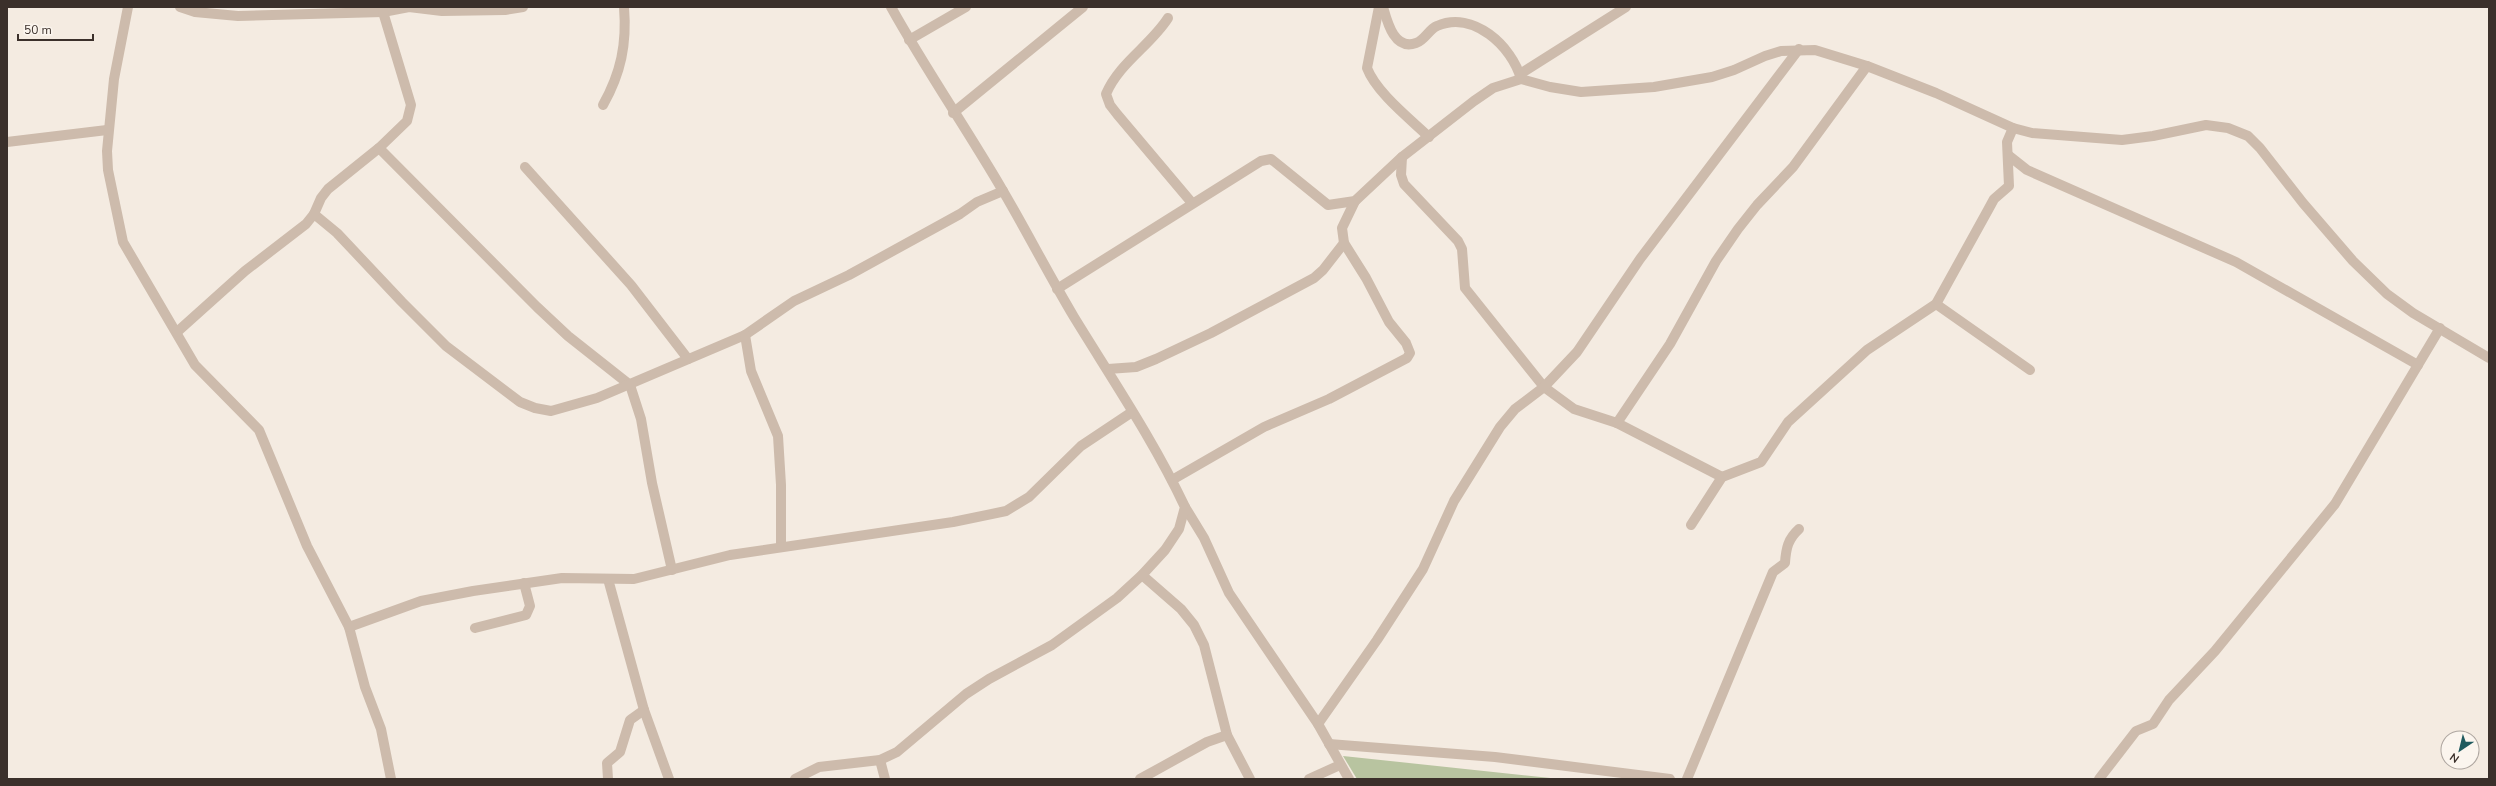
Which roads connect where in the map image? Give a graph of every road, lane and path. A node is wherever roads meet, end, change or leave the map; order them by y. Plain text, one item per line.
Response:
1 (128, 7) edge
2 (180, 7) edge
3 (523, 7) edge
4 (624, 7) edge
5 (891, 7) edge
6 (966, 7) edge
7 (1083, 7) edge
8 (1379, 7) edge
9 (1382, 7) edge
10 (1626, 7) edge
11 (393, 8) edge
12 (383, 12) junction
13 (1168, 18) dead end
14 (909, 40) junction
15 (1799, 49) junction
16 (1867, 66) junction
17 (1520, 76) junction
18 (603, 105) dead end
19 (953, 113) junction
20 (2013, 128) junction
21 (108, 130) junction
22 (1429, 137) junction
23 (7, 142) edge
24 (379, 148) junction
25 (2008, 155) junction
26 (1402, 157) junction
27 (525, 167) dead end
28 (1003, 191) junction
29 (1355, 201) junction
30 (1192, 203) junction
31 (314, 214) junction
32 (1344, 244) junction
33 (1057, 289) junction
34 (1936, 304) junction
35 (2440, 328) junction
36 (177, 332) junction
37 (745, 335) junction
38 (2489, 358) edge
39 (688, 359) junction
40 (2418, 365) junction
41 (1108, 369) junction
42 (2030, 370) dead end
43 (630, 385) junction
44 (1544, 387) junction
45 (1132, 412) junction
46 (1617, 423) junction
47 (1722, 477) junction
48 (1172, 480) junction
49 (1186, 507) junction
50 (1691, 525) dead end
51 (1799, 529) dead end
52 (781, 546) junction
53 (672, 570) junction
54 (1142, 574) junction
55 (608, 579) junction
56 (524, 582) junction
57 (348, 627) junction
58 (475, 628) dead end
59 (644, 710) junction
60 (1318, 724) junction
61 (1227, 735) junction
62 (1329, 744) junction
63 (880, 760) junction
64 (1340, 765) junction
65 (391, 779) edge
66 (608, 779) edge
67 (669, 779) edge
68 (795, 779) edge
69 (885, 779) edge
70 (1140, 779) edge
71 (1250, 779) edge
72 (1309, 779) edge
73 (1349, 779) edge
74 (1670, 779) edge
75 (1687, 779) edge
76 (2099, 779) edge

1 - 21 street
2 - 12 street
3 - 11 street
4 - 18 street
5 - 14 street
6 - 14 street
7 - 19 street
8 - 22 street
9 - 17 street
10 - 17 street
11 - 12 street
12 - 24 street
13 - 30 street
14 - 19 street
15 - 16 street
15 - 17 street
15 - 44 street
16 - 20 street
16 - 46 street
17 - 22 street
19 - 28 street
20 - 25 street
20 - 35 street
21 - 23 street
21 - 36 street
22 - 26 street
24 - 31 street
24 - 43 street
25 - 34 street
25 - 40 street
26 - 29 street
26 - 44 street
27 - 39 street
28 - 33 street
28 - 37 street
29 - 30 street
29 - 32 street
30 - 33 street
31 - 36 street
31 - 43 street
32 - 41 street
32 - 48 street
33 - 41 street
34 - 42 street
34 - 47 street
35 - 38 street
35 - 40 street
36 - 57 street
37 - 39 street
37 - 52 street
39 - 43 street
40 - 76 street
41 - 45 street
43 - 53 street
44 - 46 street
44 - 60 street
45 - 48 street
45 - 52 street
46 - 47 street
47 - 50 street
48 - 49 street
49 - 54 street
49 - 60 street
51 - 75 street
52 - 53 street
53 - 55 street
54 - 61 street
54 - 63 street
55 - 56 street
55 - 59 street
56 - 57 street
56 - 58 street
57 - 65 street
59 - 66 street
59 - 67 street
60 - 62 street
61 - 70 street
61 - 71 street
62 - 64 street
62 - 74 street
63 - 68 street
63 - 69 street
64 - 72 street
64 - 73 street

